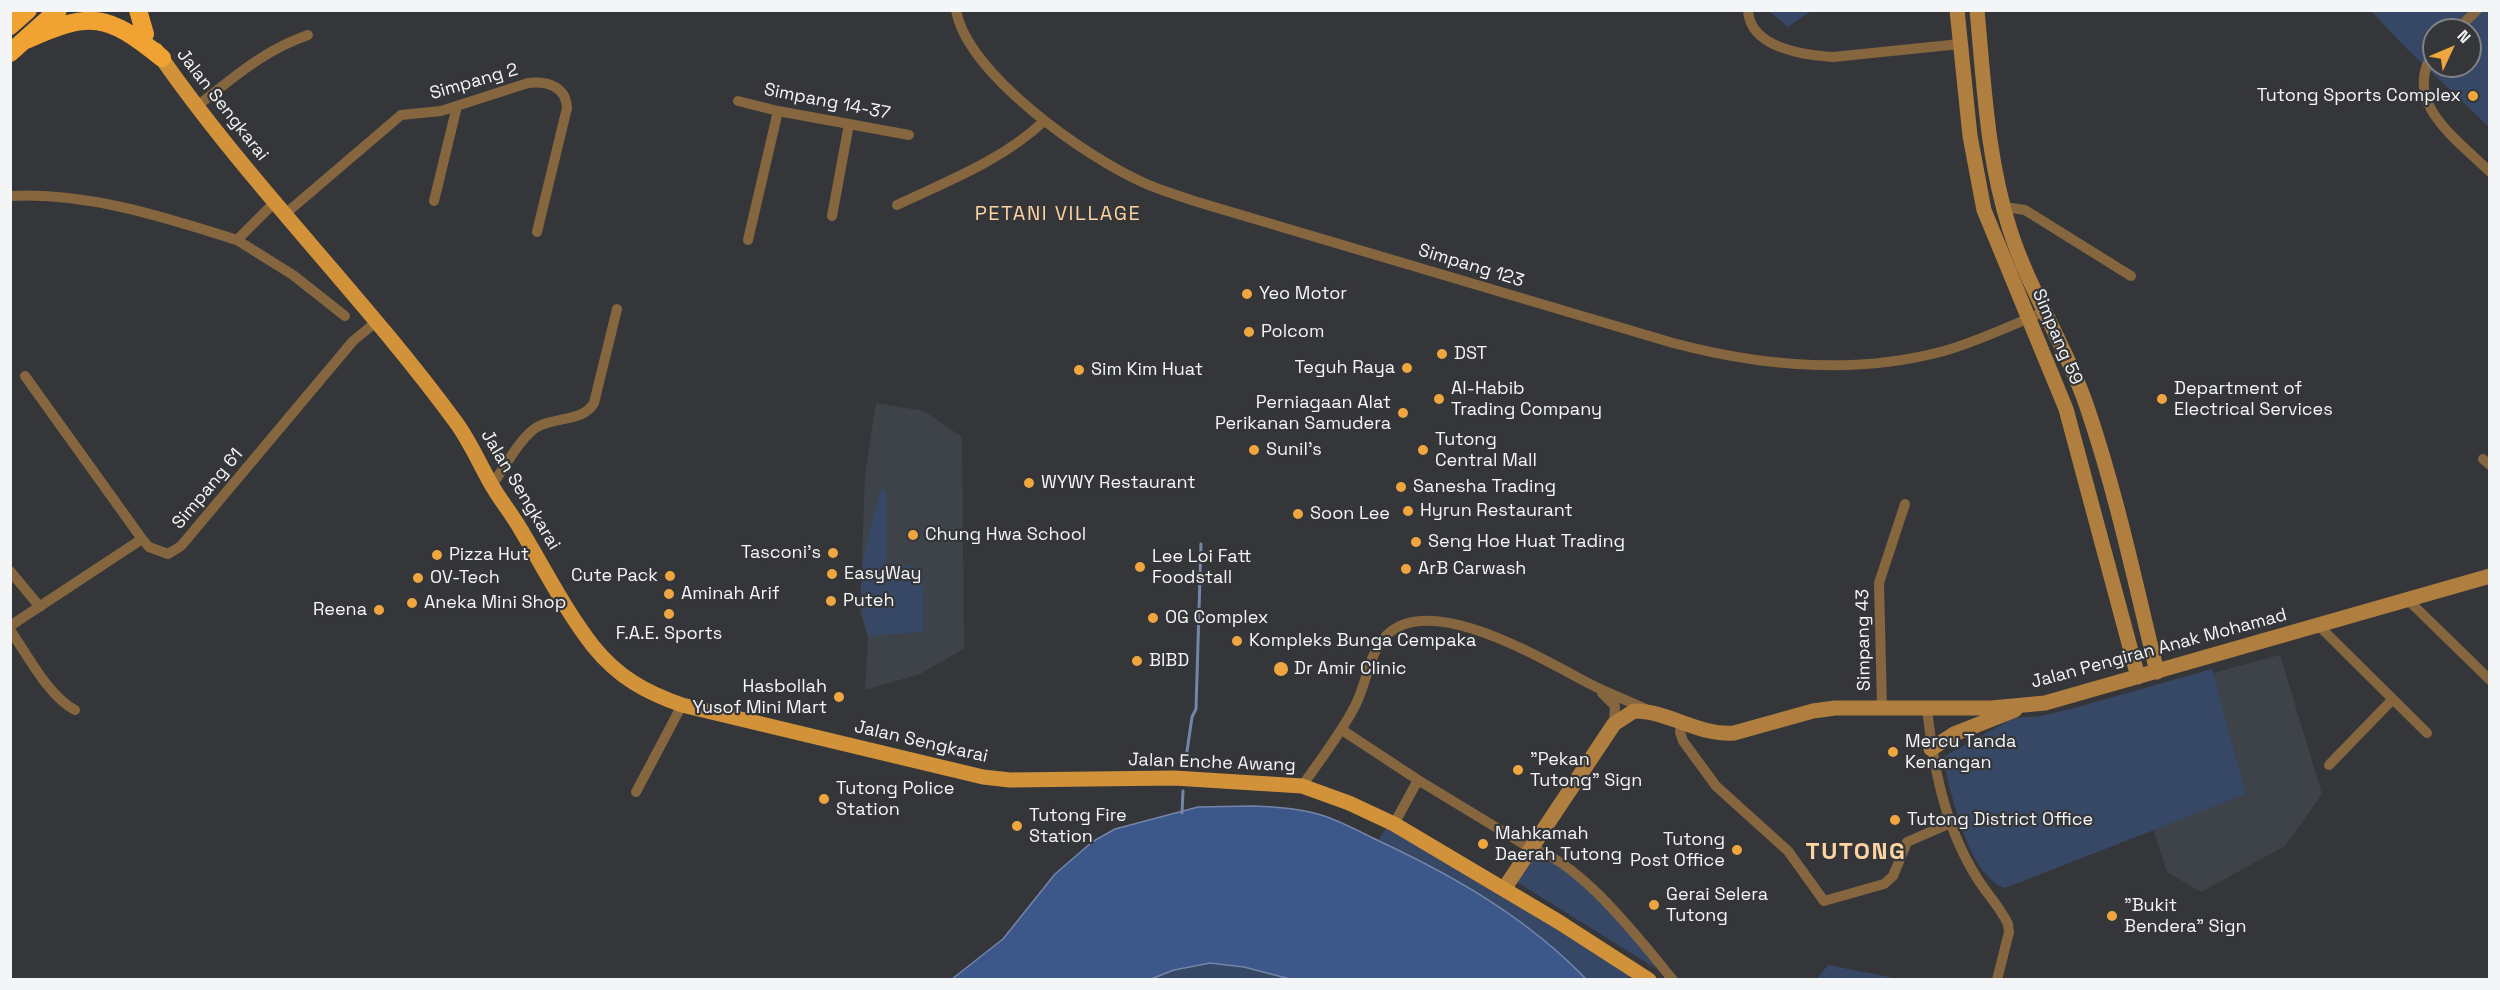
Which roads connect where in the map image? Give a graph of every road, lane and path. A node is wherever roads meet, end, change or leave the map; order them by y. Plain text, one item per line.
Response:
1 (28, 10) edge
2 (58, 10) edge
3 (128, 10) edge
4 (138, 10) edge
5 (956, 10) edge
6 (1748, 10) edge
7 (1957, 10) edge
8 (1977, 10) edge
9 (10, 26) edge
10 (145, 34) junction
11 (308, 34) dead end
12 (26, 40) junction
13 (1960, 44) junction
14 (10, 53) edge
15 (162, 58) junction
16 (2423, 78) edge
17 (738, 101) dead end
18 (197, 106) junction
19 (457, 106) junction
20 (778, 111) junction
21 (1044, 121) junction
22 (849, 124) junction
23 (909, 135) dead end
24 (2490, 172) edge
25 (10, 196) edge
26 (434, 201) dead end
27 (897, 205) dead end
28 (2004, 207) junction
29 (279, 209) junction
30 (832, 216) dead end
31 (537, 232) dead end
32 (237, 240) junction
33 (748, 240) dead end
34 (2131, 276) dead end
35 (617, 309) dead end
36 (2046, 311) junction
37 (345, 316) dead end
38 (2028, 319) junction
39 (376, 322) junction
40 (25, 376) dead end
41 (492, 486) junction
42 (1905, 504) dead end
43 (142, 539) junction
44 (10, 571) edge
45 (2490, 576) edge
46 (2408, 600) junction
47 (40, 607) junction
48 (2318, 626) junction
49 (10, 628) edge
50 (2157, 672) junction
51 (2138, 677) junction
52 (2490, 680) edge
53 (1595, 686) junction
54 (2392, 700) junction
55 (682, 705) junction
56 (2023, 706) junction
57 (1882, 707) junction
58 (1927, 707) junction
59 (75, 710) dead end
60 (1657, 714) junction
61 (1681, 722) junction
62 (1614, 724) junction
63 (1342, 730) junction
64 (2427, 733) dead end
65 (1931, 749) junction
66 (2329, 765) dead end
67 (1010, 780) joint
68 (1418, 780) junction
69 (1302, 786) junction
70 (636, 792) dead end
71 (1951, 823) junction
72 (1394, 824) junction
73 (1530, 848) junction
74 (1504, 889) junction
75 (1649, 980) edge
76 (1673, 980) edge
77 (1997, 980) edge

1 - 9 highway
2 - 12 highway
3 - 10 main road, Jalan Sengkarai
4 - 10 highway
5 - 21 street, Simpang 123
6 - 13 street
7 - 13 street, Simpang 59
8 - 28 street, Simpang 59
10 - 15 main road, Jalan Sengkarai
11 - 18 street
12 - 14 highway
12 - 15 highway
13 - 38 street, Simpang 59
15 - 18 main road, Jalan Sengkarai
16 - 24 street
17 - 20 street, Simpang 14-37
18 - 29 main road, Jalan Sengkarai
19 - 26 street
19 - 29 street, Simpang 2
19 - 31 street, Simpang 2
20 - 22 street, Simpang 14-37
20 - 33 street
21 - 27 street
21 - 38 street, Simpang 123
22 - 23 street, Simpang 14-37
22 - 30 street
25 - 32 street
28 - 34 street
28 - 36 street, Simpang 59
29 - 32 street, Simpang 2
29 - 39 main road, Jalan Sengkarai
32 - 37 street
35 - 41 street
36 - 38 street, Simpang 123
36 - 50 street, Simpang 59
38 - 51 street, Simpang 59
39 - 41 main road, Jalan Sengkarai
39 - 43 street, Simpang 61
40 - 43 street, Simpang 61
41 - 55 main road, Jalan Sengkarai
42 - 57 street, Simpang 43
43 - 47 street
44 - 47 street
45 - 46 street, Jalan Pengiran Anak Mohamad
46 - 48 street, Jalan Pengiran Anak Mohamad
46 - 52 street
47 - 49 street
48 - 50 street, Jalan Pengiran Anak Mohamad
48 - 54 street
49 - 59 street
50 - 51 street, Jalan Pengiran Anak Mohamad
51 - 56 street, Jalan Pengiran Anak Mohamad
53 - 60 street
53 - 62 street
53 - 63 street
54 - 64 street
54 - 66 street
55 - 67 main road, Jalan Sengkarai
55 - 70 street
56 - 58 street, Jalan Pengiran Anak Mohamad
56 - 65 street
57 - 58 street, Jalan Pengiran Anak Mohamad
57 - 61 street, Jalan Pengiran Anak Mohamad
58 - 65 street
60 - 61 street, Jalan Pengiran Anak Mohamad
60 - 62 street, Jalan Pengiran Anak Mohamad
61 - 71 street
62 - 73 street
63 - 68 street
63 - 69 street
65 - 71 street
67 - 69 main road, Jalan Enche Awang
68 - 72 street
68 - 73 street
69 - 72 main road, Jalan Enche Awang
71 - 77 street
72 - 74 main road, Jalan Enche Awang
73 - 74 street
73 - 76 street
74 - 75 main road, Jalan Enche Awang

